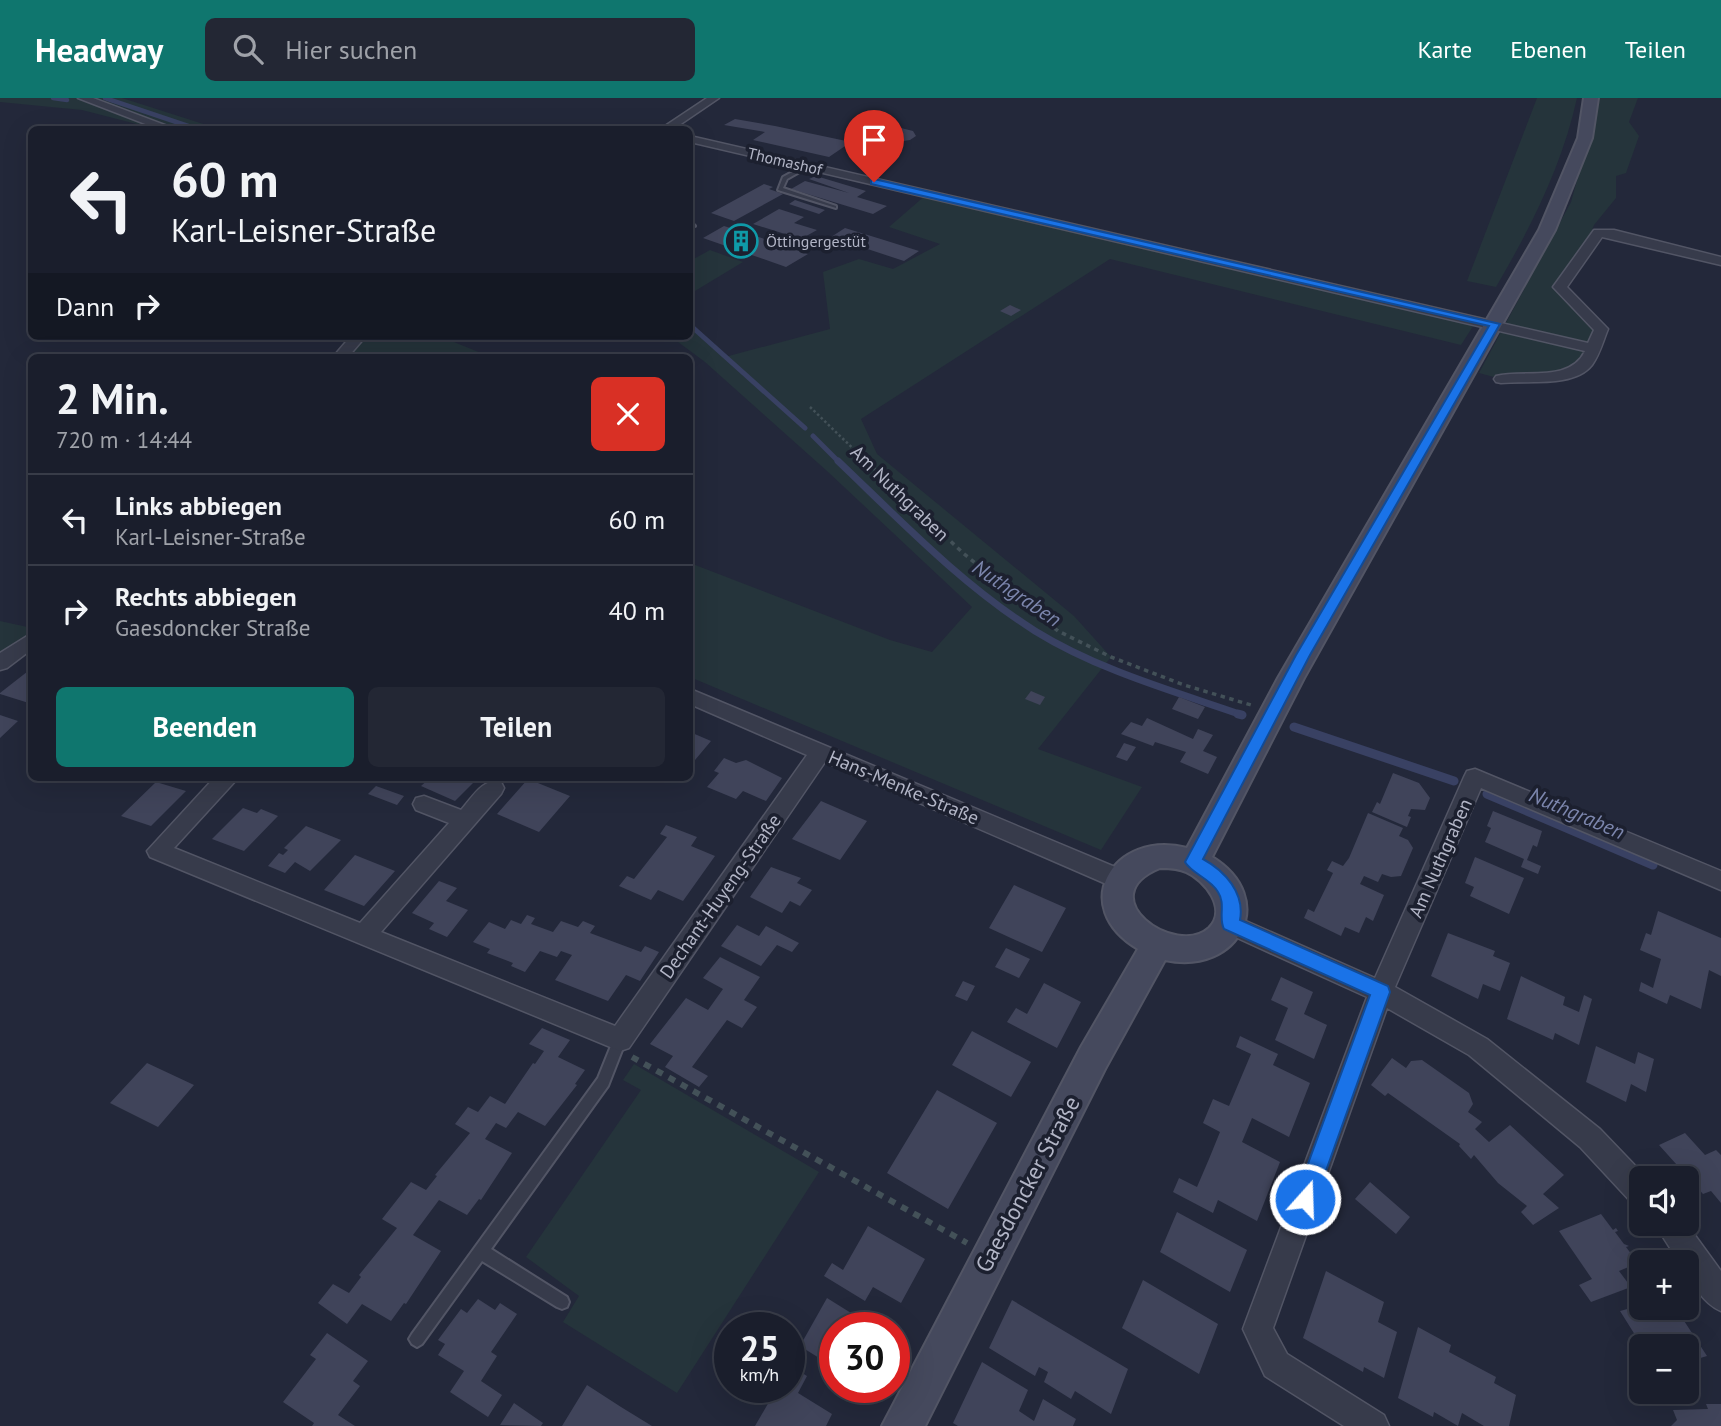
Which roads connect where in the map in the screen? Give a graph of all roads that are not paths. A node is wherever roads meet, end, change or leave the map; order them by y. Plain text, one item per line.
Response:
1 (83, 98) edge
2 (714, 98) edge
3 (1591, 98) edge
4 (162, 126) edge
5 (670, 126) edge
6 (693, 140) edge
7 (807, 166) junction
8 (834, 207) dead end
9 (1721, 261) edge
10 (1495, 324) junction
11 (355, 340) edge
12 (1593, 348) junction
13 (343, 354) edge
14 (1501, 379) dead end
15 (28, 642) edge
16 (0, 663) edge
17 (693, 697) edge
18 (821, 751) junction
19 (224, 781) edge
20 (493, 788) dead end
21 (424, 804) dead end
22 (465, 821) junction
23 (1194, 862) junction
24 (1119, 879) junction
25 (1721, 881) edge
26 (1230, 924) junction
27 (364, 935) junction
28 (1157, 945) junction
29 (1381, 992) junction
30 (618, 1044) junction
31 (1629, 1179) edge
32 (1677, 1236) edge
33 (480, 1251) junction
34 (1721, 1296) edge
35 (562, 1303) dead end
36 (417, 1339) dead end
37 (903, 1426) edge
38 (1373, 1426) edge

1 - 4 street
2 - 5 street
3 - 10 main road
6 - 7 street, Thomashof
7 - 8 lane
7 - 10 street, Thomashof
9 - 12 street
10 - 12 street, Thomashof
10 - 23 main road
11 - 13 street
12 - 14 street
15 - 16 street
17 - 18 street, Hans-Menke-Straße
18 - 24 street, Hans-Menke-Straße
18 - 30 street, Dechant-Huyeng-Straße
19 - 27 street
20 - 22 street
21 - 22 street
22 - 27 street
23 - 24 main road
23 - 26 main road
24 - 28 main road
25 - 29 street, Am Nuthgraben
26 - 28 main road
26 - 29 street
27 - 30 street
28 - 37 main road, Gaesdoncker Straße
29 - 31 street
29 - 38 street
30 - 33 lane, Dechant-Huyeng-Straße
32 - 34 street
33 - 35 lane
33 - 36 lane, Dechant-Huyeng-Straße

